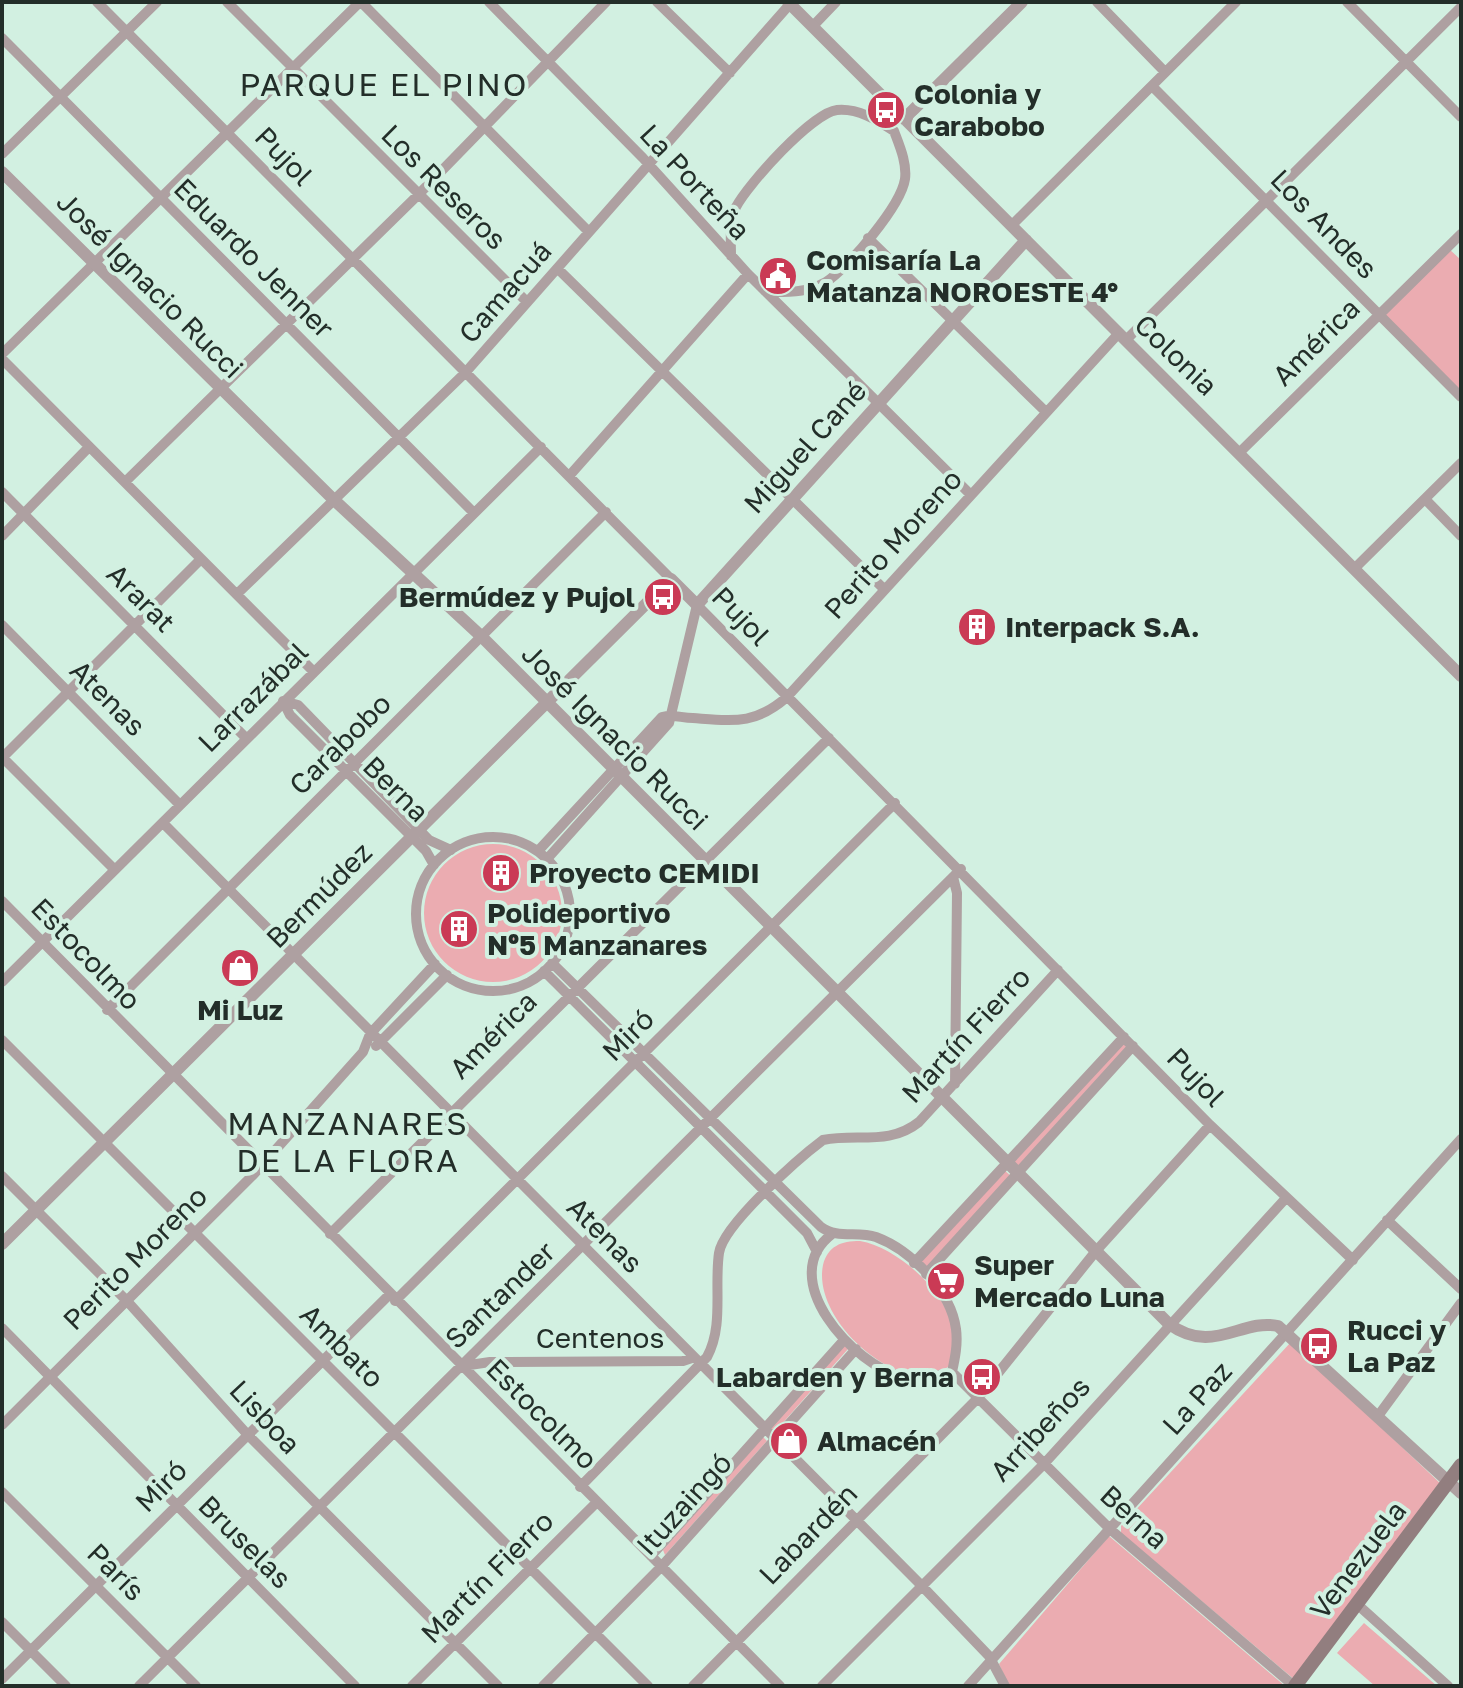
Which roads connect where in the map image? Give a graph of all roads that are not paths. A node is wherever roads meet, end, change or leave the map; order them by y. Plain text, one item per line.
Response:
1 (97, 2) edge
2 (157, 2) edge
3 (227, 2) edge
4 (360, 2) edge
5 (489, 2) edge
6 (606, 2) edge
7 (657, 2) edge
8 (836, 2) edge
9 (1022, 2) edge
10 (1097, 2) edge
11 (1236, 2) edge
12 (1347, 2) edge
13 (789, 3) edge
14 (1461, 7) edge
15 (813, 26) junction
16 (127, 32) junction
17 (2, 38) edge
18 (1406, 62) junction
19 (549, 63) junction
20 (294, 69) junction
21 (1165, 72) junction
22 (730, 73) junction
23 (1152, 86) junction
24 (59, 97) junction
25 (1461, 117) edge
26 (904, 119) junction
27 (484, 128) junction
28 (894, 131) junction
29 (229, 134) junction
30 (2, 154) edge
31 (649, 166) junction
32 (2, 172) edge
33 (418, 195) junction
34 (1267, 199) junction
35 (161, 200) junction
36 (1012, 225) junction
37 (588, 231) junction
38 (1461, 234) edge
39 (868, 238) junction
40 (1026, 240) junction
41 (731, 256) junction
42 (352, 259) junction
43 (95, 264) junction
44 (558, 269) junction
45 (748, 274) junction
46 (765, 291) junction
47 (527, 302) junction
48 (1378, 314) junction
49 (952, 321) junction
50 (285, 323) junction
51 (1122, 337) junction
52 (2, 357) edge
53 (663, 371) junction
54 (465, 373) junction
55 (219, 388) junction
56 (1461, 397) edge
57 (878, 402) junction
58 (1045, 411) junction
59 (399, 437) junction
60 (89, 447) junction
61 (541, 447) junction
62 (1240, 452) junction
63 (1461, 463) edge
64 (570, 475) junction
65 (125, 482) junction
66 (2, 492) edge
67 (970, 494) junction
68 (333, 499) junction
69 (791, 499) junction
70 (1425, 499) junction
71 (473, 512) junction
72 (606, 512) junction
73 (24, 514) junction
74 (2, 536) edge
75 (1461, 536) edge
76 (201, 559) junction
77 (1355, 568) junction
78 (413, 571) junction
79 (671, 579) junction
80 (884, 589) junction
81 (237, 594) junction
82 (697, 605) junction
83 (2, 625) edge
84 (135, 626) junction
85 (482, 637) junction
86 (313, 671) junction
87 (1461, 676) edge
88 (69, 692) junction
89 (787, 697) junction
90 (283, 701) junction
91 (546, 702) junction
92 (672, 714) junction
93 (246, 738) junction
94 (829, 738) junction
95 (2, 758) edge
96 (354, 763) junction
97 (345, 772) junction
98 (618, 774) junction
99 (895, 803) junction
100 (180, 805) junction
101 (163, 823) junction
102 (414, 833) junction
103 (451, 850) junction
104 (538, 851) junction
105 (547, 859) junction
106 (704, 861) junction
107 (434, 865) junction
108 (114, 869) junction
109 (957, 873) junction
110 (228, 891) junction
111 (2, 901) edge
112 (771, 927) junction
113 (41, 942) junction
114 (292, 956) junction
115 (435, 964) junction
116 (548, 967) junction
117 (1058, 970) junction
118 (447, 975) junction
119 (2, 982) edge
120 (572, 991) junction
121 (838, 993) junction
122 (107, 1010) junction
123 (370, 1034) junction
124 (1124, 1037) junction
125 (2, 1040) edge
126 (380, 1044) junction
127 (1133, 1046) junction
128 (363, 1052) junction
129 (644, 1053) junction
130 (635, 1062) junction
131 (173, 1077) junction
132 (955, 1084) junction
133 (942, 1099) junction
134 (448, 1113) junction
135 (709, 1119) junction
136 (1210, 1125) junction
137 (700, 1127) junction
138 (1461, 1139) edge
139 (105, 1142) junction
140 (1007, 1163) junction
141 (260, 1164) junction
142 (1017, 1173) junction
143 (2, 1176) edge
144 (516, 1179) junction
145 (776, 1184) junction
146 (766, 1193) junction
147 (1286, 1198) junction
148 (36, 1210) junction
149 (1387, 1220) junction
150 (195, 1233) junction
151 (330, 1234) junction
152 (832, 1234) junction
153 (2, 1244) edge
154 (583, 1247) junction
155 (1096, 1251) junction
156 (817, 1252) junction
157 (1353, 1260) junction
158 (914, 1263) junction
159 (926, 1274) junction
160 (1461, 1289) edge
161 (392, 1298) junction
162 (127, 1301) junction
163 (1461, 1303) edge
164 (1169, 1324) junction
165 (2, 1328) edge
166 (1288, 1332) junction
167 (844, 1340) junction
168 (479, 1349) junction
169 (856, 1349) junction
170 (323, 1361) junction
171 (696, 1361) junction
172 (489, 1362) junction
173 (461, 1367) junction
174 (952, 1372) junction
175 (50, 1376) junction
176 (978, 1398) junction
177 (1378, 1416) junction
178 (2, 1425) edge
179 (764, 1430) junction
180 (393, 1432) junction
181 (247, 1434) junction
182 (774, 1439) junction
183 (1043, 1465) junction
184 (1461, 1465) edge
185 (1449, 1482) junction
186 (580, 1487) junction
187 (2, 1492) edge
188 (1461, 1493) edge
189 (596, 1503) junction
190 (174, 1506) junction
191 (318, 1507) junction
192 (855, 1519) junction
193 (1111, 1530) junction
194 (651, 1556) junction
195 (661, 1567) junction
196 (531, 1568) junction
197 (248, 1578) junction
198 (95, 1585) junction
199 (921, 1585) junction
200 (1358, 1605) junction
201 (2, 1622) edge
202 (596, 1634) junction
203 (456, 1643) junction
204 (736, 1643) junction
205 (30, 1651) junction
206 (167, 1657) junction
207 (992, 1659) junction
208 (2, 1679) edge
209 (66, 1686) edge
210 (139, 1686) edge
211 (196, 1686) edge
212 (355, 1686) edge
213 (412, 1686) edge
214 (498, 1686) edge
215 (543, 1686) edge
216 (648, 1686) edge
217 (693, 1686) edge
218 (780, 1686) edge
219 (822, 1686) edge
220 (968, 1686) edge
221 (1005, 1686) edge
222 (1294, 1686) edge
223 (1448, 1686) edge

1 - 16 street, Pujol
2 - 16 street
3 - 20 street, Los Reseros
4 - 20 street
4 - 27 street
5 - 19 street, La Porteña
6 - 19 street
7 - 22 street
8 - 15 street
9 - 26 street
10 - 21 street
11 - 21 street
12 - 18 street
13 - 15 street, Colonia
13 - 22 street, Camacuá
14 - 18 street, Perito Moreno
15 - 26 street, Colonia
16 - 24 street
16 - 29 street, Pujol
17 - 24 street, Eduardo Jenner
18 - 25 street
18 - 34 street, Perito Moreno
19 - 27 street
19 - 31 street, La Porteña
20 - 29 street
20 - 33 street, Los Reseros
21 - 23 street
22 - 31 street, Camacuá
23 - 34 street, Los Andes
23 - 36 street
24 - 30 street
24 - 35 street, Eduardo Jenner
26 - 28 street
26 - 36 street, Colonia
27 - 33 street
27 - 37 street
28 - 39 street
28 - 41 street
29 - 35 street
29 - 42 street, Pujol
31 - 37 street, Camacuá
31 - 41 street, La Porteña
32 - 43 street, José Ignacio Rucci
33 - 42 street
33 - 47 street, Los Reseros
34 - 48 street, Los Andes
34 - 51 street, Perito Moreno
35 - 43 street
35 - 50 street, Eduardo Jenner
36 - 40 street, Colonia
37 - 44 street, Camacuá
38 - 48 street, América
39 - 46 street
39 - 49 street
40 - 49 street, Miguel Cané
40 - 51 street, Colonia
41 - 45 street, La Porteña
42 - 50 street
42 - 54 street, Pujol
43 - 52 street
43 - 55 street, José Ignacio Rucci
44 - 47 street, Camacuá
44 - 53 street
45 - 46 street, La Porteña
45 - 53 street
46 - 57 street, La Porteña
47 - 54 street, Camacuá
48 - 56 street, Los Andes
48 - 62 street, América
49 - 57 street, Miguel Cané
49 - 58 street
50 - 55 street
50 - 59 street, Eduardo Jenner
51 - 58 street, Perito Moreno
51 - 62 street, Colonia
52 - 60 street
53 - 64 street
53 - 69 street
54 - 59 street, Camacuá
54 - 61 street, Pujol
55 - 65 street
55 - 68 street, José Ignacio Rucci
57 - 67 street, La Porteña
57 - 69 street, Miguel Cané
58 - 67 street, Perito Moreno
59 - 68 street, Camacuá
59 - 71 street, Eduardo Jenner
60 - 65 street
60 - 73 street
61 - 64 street, Pujol
61 - 71 street, Larrazábal
62 - 77 street, Colonia
63 - 70 street
64 - 72 street, Pujol
65 - 76 street
66 - 73 street, Ararat
67 - 80 street, Perito Moreno
68 - 78 street, José Ignacio Rucci
68 - 81 street, Camacuá
69 - 80 street
69 - 82 street, Miguel Cané
70 - 75 street
70 - 77 street
71 - 78 street, Larrazábal
72 - 79 street, Pujol
72 - 85 street, Carabobo
73 - 74 street
73 - 84 street, Ararat
76 - 81 street
76 - 84 street
77 - 87 street, Colonia
78 - 85 street, José Ignacio Rucci
78 - 86 street, Larrazábal
79 - 82 street, Pujol
79 - 91 street, Bermúdez
80 - 89 street, Perito Moreno
81 - 86 street
82 - 89 street, Pujol
82 - 92 street, Miguel Cané
83 - 88 street, Atenas
84 - 88 street
84 - 93 street, Ararat
85 - 91 street, José Ignacio Rucci
85 - 96 street, Carabobo
86 - 90 street, Larrazábal
88 - 95 street
88 - 100 street, Atenas
89 - 92 street, Perito Moreno
89 - 94 street, Pujol
90 - 93 street, Larrazábal
90 - 96 street, Berna
90 - 97 street, Berna
91 - 98 street, José Ignacio Rucci
91 - 102 street, Bermúdez
92 - 98 street
93 - 100 street, Larrazábal
94 - 99 street, Pujol
94 - 106 street, América
95 - 108 street
96 - 97 street, Carabobo
96 - 102 street, Berna
97 - 102 street, Berna
97 - 110 street, Carabobo
98 - 104 street
98 - 105 street
98 - 106 street, José Ignacio Rucci
99 - 109 street, Pujol
99 - 112 street, Miró
100 - 101 street, Larrazábal
101 - 108 street, Larrazábal
101 - 110 street, Atenas
102 - 103 street, Berna
102 - 107 street, Berna
102 - 114 street, Bermúdez
103 - 104 street, Berna
103 - 107 street, Berna
104 - 105 street, Berna
105 - 116 street, Berna
106 - 112 street, José Ignacio Rucci
106 - 120 street, América
107 - 115 street, Berna
108 - 113 street, Larrazábal
109 - 117 street, Pujol
109 - 121 street, Santander
109 - 132 street
110 - 114 street, Atenas
110 - 122 street, Carabobo
111 - 113 street, Estocolmo
112 - 121 street, José Ignacio Rucci
112 - 129 street, Miró
113 - 119 street, Larrazábal
113 - 122 street, Estocolmo
114 - 123 street, Atenas
114 - 131 street, Bermúdez
115 - 118 street, Berna
115 - 123 street, Perito Moreno
116 - 118 street, Berna
116 - 120 street
117 - 124 street, Pujol
117 - 132 street, Martín Fierro
118 - 126 street, Perito Moreno
120 - 129 street
120 - 130 street
120 - 134 street, América
121 - 133 street, José Ignacio Rucci
121 - 135 street, Santander
122 - 131 street, Estocolmo
123 - 126 street, Atenas
123 - 128 street, Perito Moreno
124 - 127 street, Pujol
124 - 140 street
125 - 139 street, Ambato
126 - 128 street, Perito Moreno
126 - 134 street, Atenas
127 - 136 street, Pujol
127 - 142 street
128 - 141 street, Perito Moreno
129 - 130 street, Miró
129 - 135 street
130 - 137 street
130 - 144 street, Miró
131 - 139 street, Bermúdez
131 - 141 street, Estocolmo
132 - 133 street, Martín Fierro
133 - 140 street, José Ignacio Rucci
133 - 145 street, Martín Fierro
134 - 144 street, Atenas
134 - 151 street, América
135 - 137 street, Santander
135 - 145 street
136 - 147 street, Pujol
136 - 155 street, Labardén
137 - 146 street
137 - 154 street, Santander
138 - 149 street, La Paz
139 - 148 street, Bermúdez
139 - 150 street, Ambato
140 - 142 street, José Ignacio Rucci
140 - 158 street
141 - 150 street, Perito Moreno
141 - 151 street, Estocolmo
142 - 155 street, José Ignacio Rucci
142 - 159 street
143 - 148 street, Lisboa
144 - 154 street, Atenas
144 - 161 street, Miró
145 - 146 street, Martín Fierro
145 - 152 street
146 - 156 street
146 - 171 street, Martín Fierro
147 - 157 street, Pujol
147 - 164 street, Arribeños
148 - 153 street, Bermúdez
148 - 162 street, Lisboa
149 - 157 street, La Paz
149 - 160 street
150 - 162 street, Perito Moreno
150 - 170 street, Ambato
151 - 161 street, Estocolmo
152 - 156 street
152 - 158 street
154 - 168 street, Santander
154 - 171 street, Atenas
155 - 164 street, José Ignacio Rucci
155 - 176 street, Labardén
156 - 167 street
157 - 166 street, La Paz
158 - 159 street
159 - 174 street
161 - 170 street, Miró
161 - 173 street, Estocolmo
162 - 175 street, Perito Moreno
162 - 181 street, Lisboa
163 - 177 street
164 - 166 street, José Ignacio Rucci
164 - 183 street, Arribeños
165 - 175 street, Bruselas
166 - 177 street
166 - 193 street, La Paz
167 - 169 street
167 - 179 street, Ituzaingó
168 - 172 street
168 - 173 street, Santander
169 - 174 street
169 - 182 street, Ituzaingó
170 - 180 street, Ambato
170 - 181 street, Miró
171 - 172 street, Centenos
171 - 179 street, Atenas
171 - 186 street, Martín Fierro
172 - 173 street, Centenos
173 - 180 street, Santander
173 - 186 street, Estocolmo
174 - 176 street, Berna
175 - 178 street, Perito Moreno
175 - 190 street, Bruselas
176 - 183 street, Berna
176 - 192 street, Labardén
177 - 185 street
179 - 182 street, Atenas
179 - 194 street, Ituzaingó
180 - 191 street, Santander
180 - 196 street, Ambato
181 - 190 street, Miró
181 - 191 street, Lisboa
182 - 192 street, Atenas
182 - 195 street, Ituzaingó
183 - 193 street, Berna
183 - 199 street, Arribeños
184 - 185 main road, Venezuela
185 - 188 street
185 - 200 main road, Venezuela
186 - 189 street, Estocolmo
187 - 198 street, París
189 - 194 street, Estocolmo
189 - 196 street, Martín Fierro
190 - 197 street, Bruselas
190 - 198 street, Miró
191 - 197 street, Santander
191 - 203 street, Lisboa
192 - 199 street, Atenas
192 - 204 street, Labardén
193 - 207 street, La Paz
193 - 222 street, Berna
194 - 195 street, Estocolmo
195 - 202 street, Ituzaingó
195 - 204 street, Estocolmo
196 - 202 street, Ambato
196 - 203 street, Martín Fierro
197 - 206 street, Santander
197 - 212 street, Bruselas
198 - 205 street, Miró
198 - 206 street, París
199 - 207 street, Atenas
199 - 219 street, Arribeños
200 - 222 main road, Venezuela
200 - 223 street
201 - 205 street
202 - 215 street, Ituzaingó
202 - 216 street, Ambato
203 - 213 street, Martín Fierro
203 - 214 street, Lisboa
204 - 217 street, Labardén
204 - 218 street, Estocolmo
205 - 208 street, Miró
205 - 209 street
206 - 210 street, Santander
206 - 211 street, París
207 - 220 street, La Paz
207 - 221 street, Atenas

